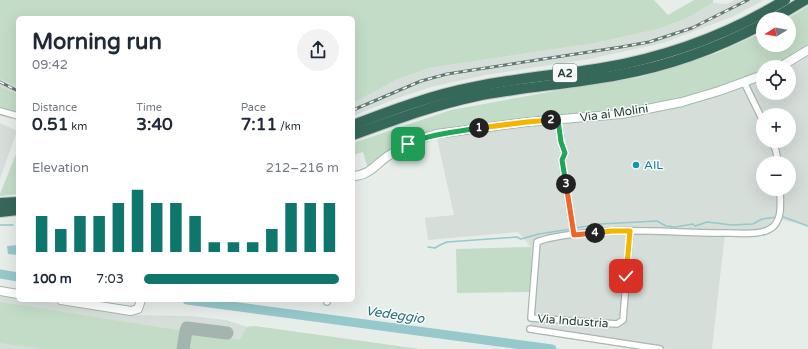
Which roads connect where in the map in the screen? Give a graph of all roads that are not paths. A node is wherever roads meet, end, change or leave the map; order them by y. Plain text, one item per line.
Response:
1 (785, 0) edge
2 (806, 0) edge
3 (785, 12) edge
4 (756, 27) edge
5 (808, 50) edge
6 (792, 60) edge
7 (756, 78) edge
8 (744, 82) junction
9 (757, 108) edge
10 (0, 111) edge
11 (16, 115) edge
12 (558, 120) junction
13 (355, 124) edge
14 (355, 134) edge
15 (355, 176) edge
16 (780, 196) edge
17 (16, 202) edge
18 (0, 203) edge
19 (16, 210) edge
20 (0, 212) edge
21 (630, 231) junction
22 (574, 235) junction
23 (0, 291) edge
24 (16, 294) edge
25 (73, 302) edge
26 (140, 304) edge
27 (530, 329) dead end
28 (660, 349) edge

1 - 13 highway, A2
2 - 3 highway
4 - 14 highway, A2
5 - 6 street
7 - 8 street, Via ai Molini
8 - 9 street
8 - 12 street, Via ai Molini
10 - 11 street
12 - 15 street, Via ai Molini
12 - 22 street
16 - 21 street, Via Industria
17 - 18 highway
19 - 20 highway
21 - 22 street, Via Industria
21 - 22 street, Via Industria
23 - 24 street
25 - 26 street
27 - 28 street

